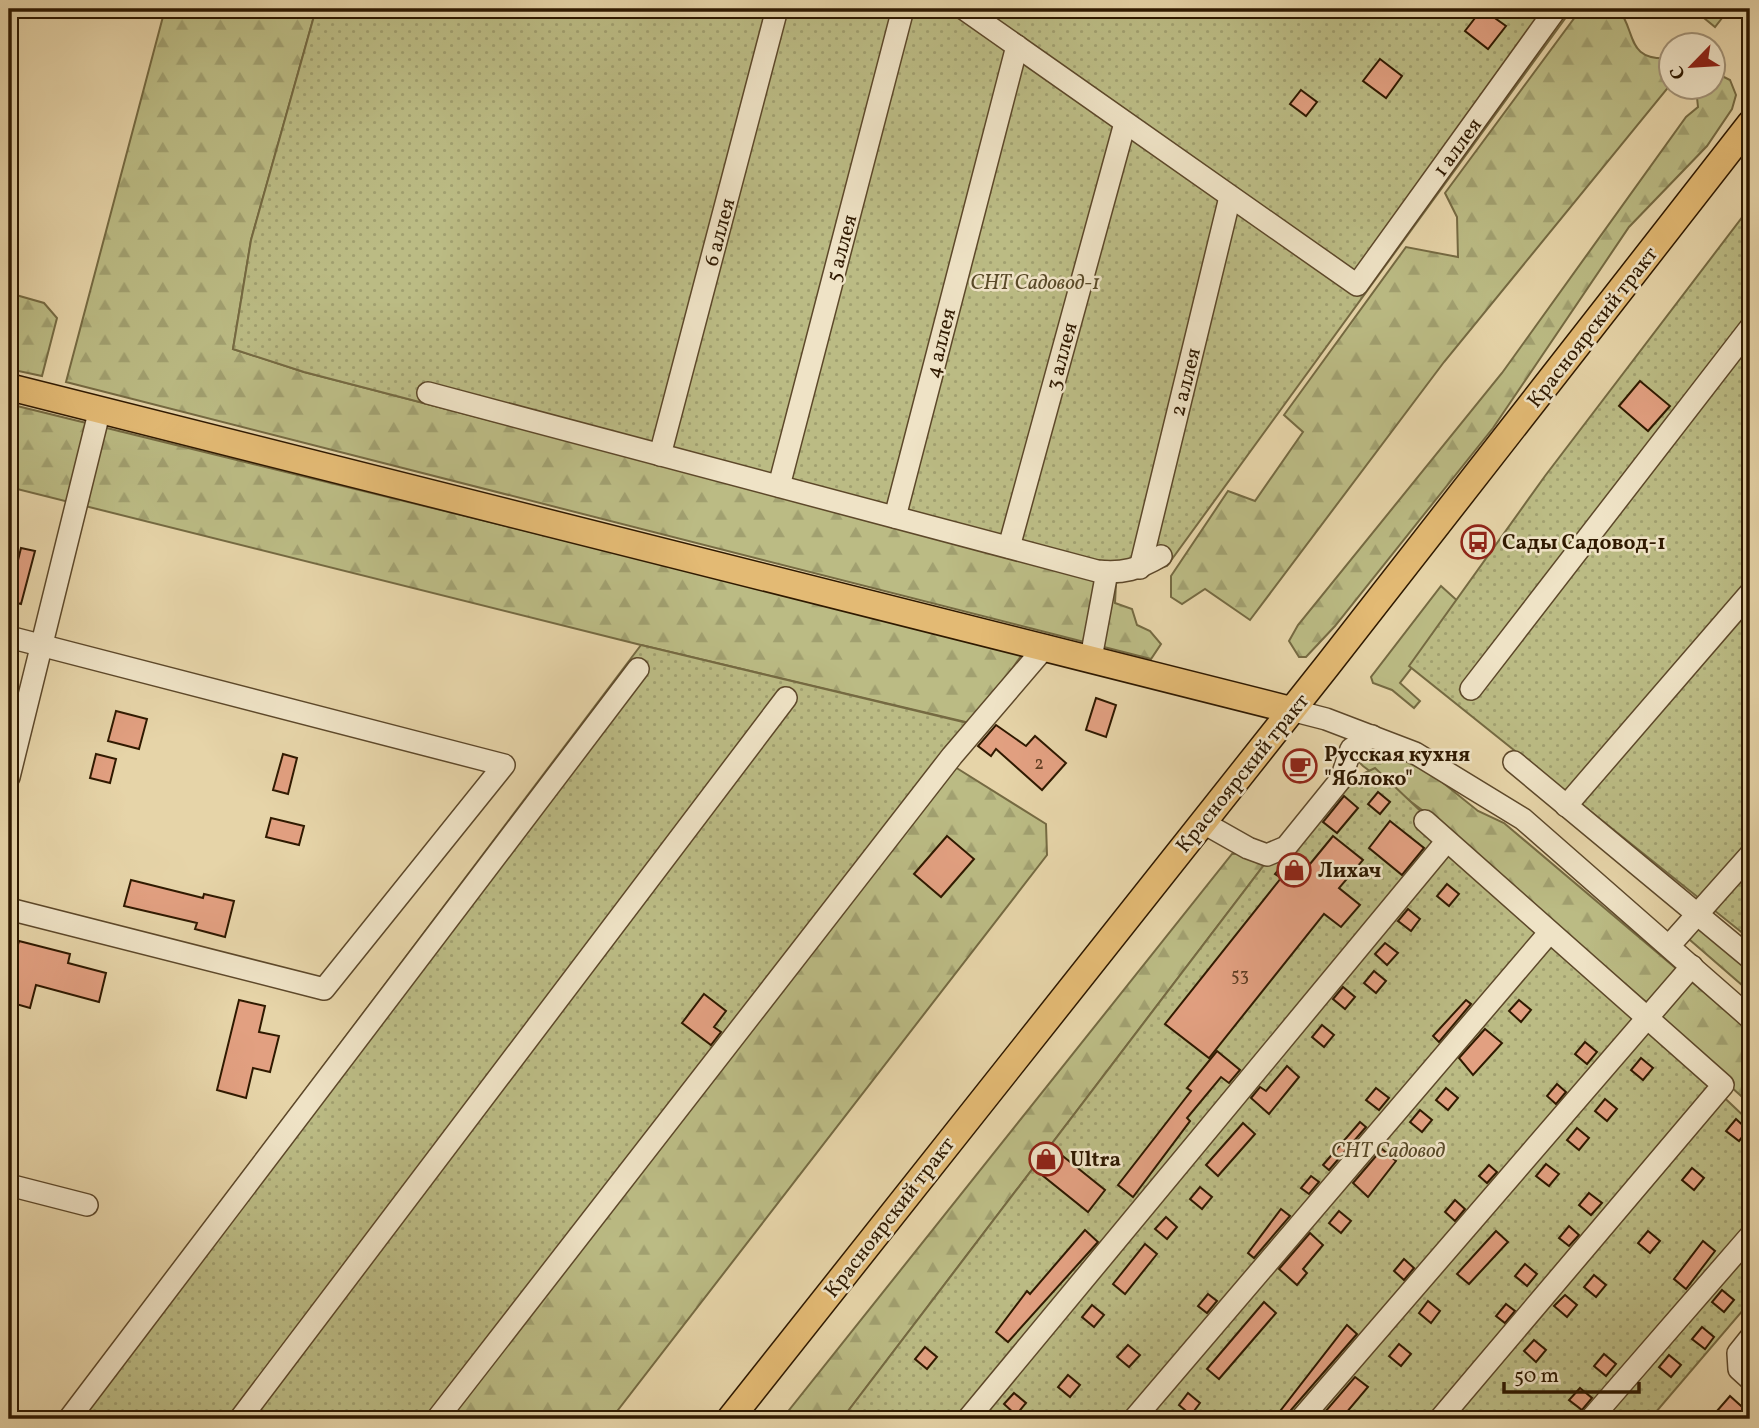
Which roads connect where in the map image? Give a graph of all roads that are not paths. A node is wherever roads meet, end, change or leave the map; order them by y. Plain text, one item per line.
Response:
1 (778, 9) edge
2 (903, 9) edge
3 (964, 9) edge
4 (1556, 9) edge
5 (1017, 46) junction
6 (1125, 123) junction
7 (1750, 124) edge
8 (1230, 197) junction
9 (1750, 328) edge
10 (9, 387) edge
11 (428, 393) dead end
12 (100, 410) junction
13 (660, 455) junction
14 (779, 486) junction
15 (895, 517) junction
16 (1009, 547) junction
17 (1161, 556) dead end
18 (1140, 568) junction
19 (1107, 572) junction
20 (1750, 593) edge
21 (9, 638) edge
22 (41, 644) junction
23 (1046, 646) junction
24 (1091, 658) junction
25 (638, 669) dead end
26 (1471, 689) dead end
27 (786, 698) dead end
28 (1291, 710) junction
29 (1372, 736) junction
30 (1514, 762) dead end
31 (9, 777) edge
32 (1566, 806) junction
33 (1425, 821) dead end
34 (1202, 822) junction
35 (1446, 842) junction
36 (1750, 855) edge
37 (9, 909) edge
38 (1697, 914) junction
39 (1549, 933) junction
40 (1669, 946) junction
41 (1750, 958) edge
42 (1692, 966) junction
43 (1646, 1017) junction
44 (1750, 1018) edge
45 (9, 1185) edge
46 (87, 1205) dead end
47 (1750, 1236) edge
48 (1750, 1338) edge
49 (1750, 1379) edge
50 (69, 1419) edge
51 (240, 1419) edge
52 (437, 1419) edge
53 (730, 1419) edge
54 (968, 1419) edge
55 (1133, 1419) edge
56 (1301, 1419) edge
57 (1440, 1419) edge
58 (1591, 1419) edge

1 - 13 street, 6 аллея
2 - 14 street, 5 аллея
3 - 5 street
4 - 8 street, 1 аллея
5 - 6 street
5 - 15 street, 4 аллея
6 - 8 street
6 - 16 street, 3 аллея
7 - 28 main road, Красноярский тракт
8 - 18 street, 2 аллея
9 - 26 street
10 - 12 main road
11 - 13 street
12 - 22 street
12 - 23 main road
13 - 14 street
14 - 15 street
15 - 16 street
16 - 19 street
17 - 18 street
18 - 19 street
19 - 24 street
20 - 32 street
21 - 22 street
22 - 31 street
22 - 37 street
23 - 24 main road
23 - 52 street
24 - 28 main road
25 - 50 street
27 - 51 street
28 - 29 street
28 - 34 main road, Красноярский тракт
29 - 34 street
29 - 40 street
30 - 32 street
32 - 38 street
33 - 35 street
34 - 53 main road, Красноярский тракт
35 - 39 street
35 - 54 street
36 - 38 street
38 - 40 street
38 - 41 street
39 - 43 street
39 - 55 street
40 - 42 street
42 - 43 street
42 - 44 street
43 - 56 street
43 - 57 street
45 - 46 street
47 - 58 street
48 - 49 street

